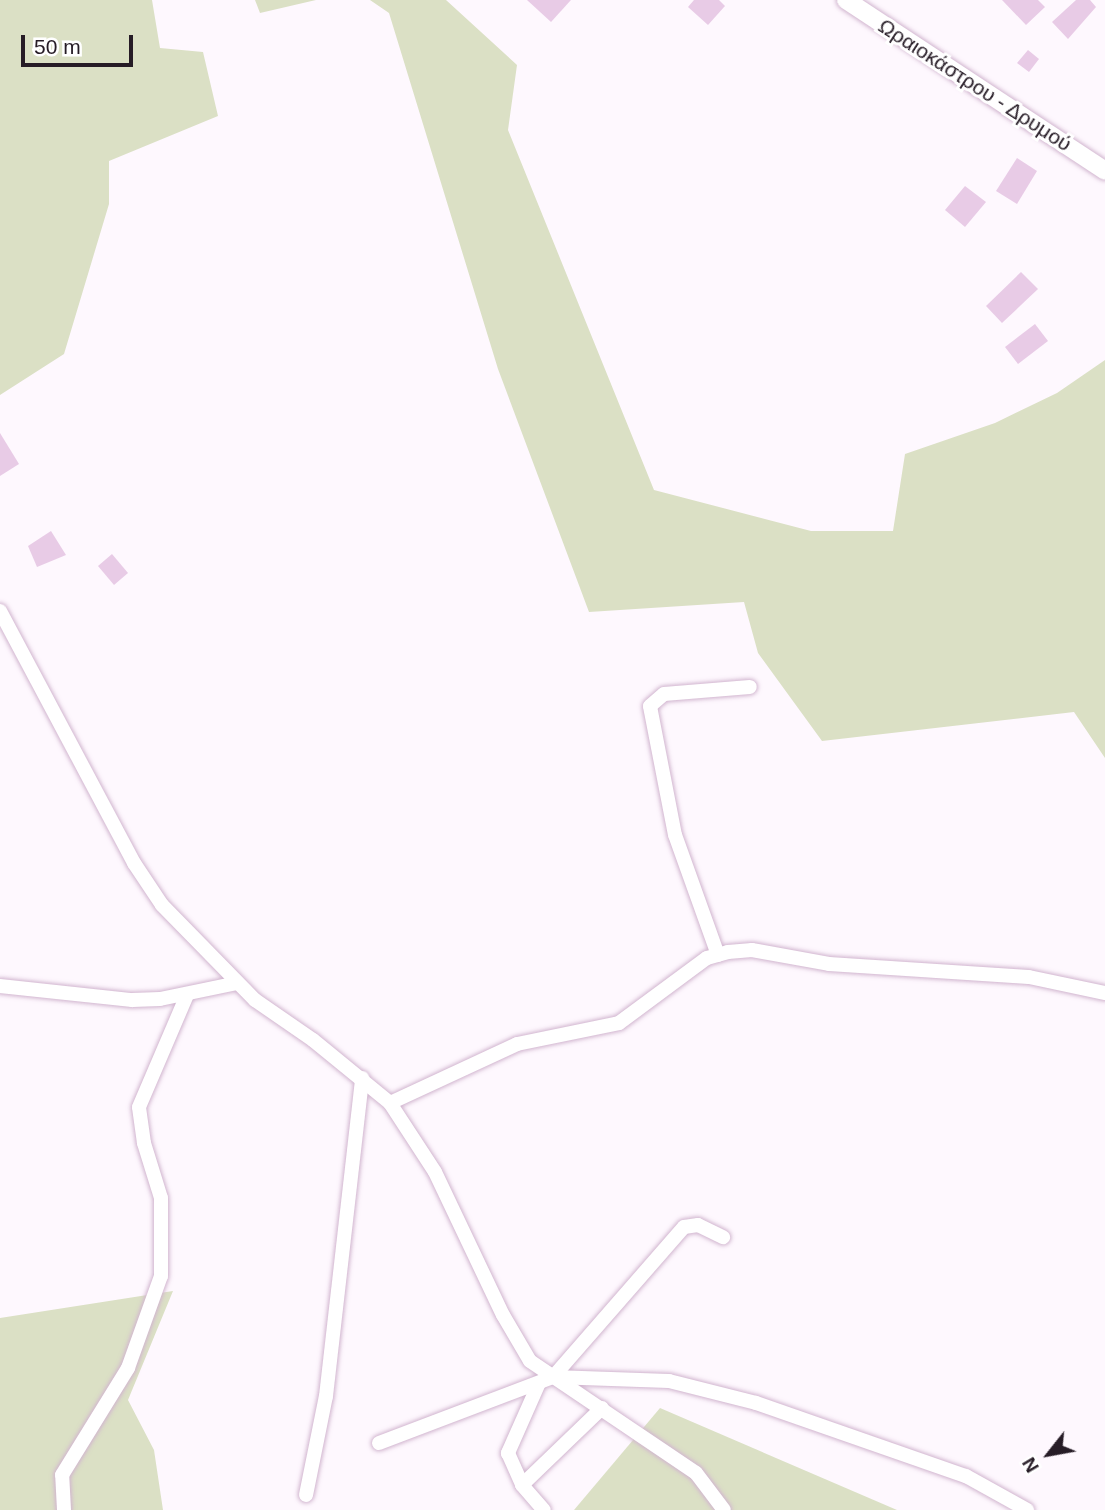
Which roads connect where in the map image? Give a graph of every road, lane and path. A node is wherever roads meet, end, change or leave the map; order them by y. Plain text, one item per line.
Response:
1 (846, 0) edge
2 (1105, 171) edge
3 (0, 611) edge
4 (750, 687) dead end
5 (718, 955) junction
6 (237, 983) junction
7 (0, 986) edge
8 (1105, 993) edge
9 (187, 995) junction
10 (362, 1078) junction
11 (390, 1103) junction
12 (723, 1237) dead end
13 (553, 1377) junction
14 (538, 1383) junction
15 (602, 1408) junction
16 (379, 1443) dead end
17 (522, 1485) junction
18 (306, 1495) dead end
19 (64, 1510) edge
20 (544, 1510) edge
21 (724, 1510) edge
22 (1027, 1510) edge

1 - 2 main road, Ωραιοκάστρου - Δρυμού
3 - 6 street
4 - 5 street
5 - 8 street
5 - 11 street
6 - 9 street
6 - 10 street
7 - 9 street
9 - 19 street
10 - 11 street
10 - 18 street
11 - 13 street
12 - 13 street
13 - 14 street
13 - 15 street
13 - 22 street
14 - 16 street
14 - 17 street
15 - 17 street
15 - 21 street
17 - 20 street

